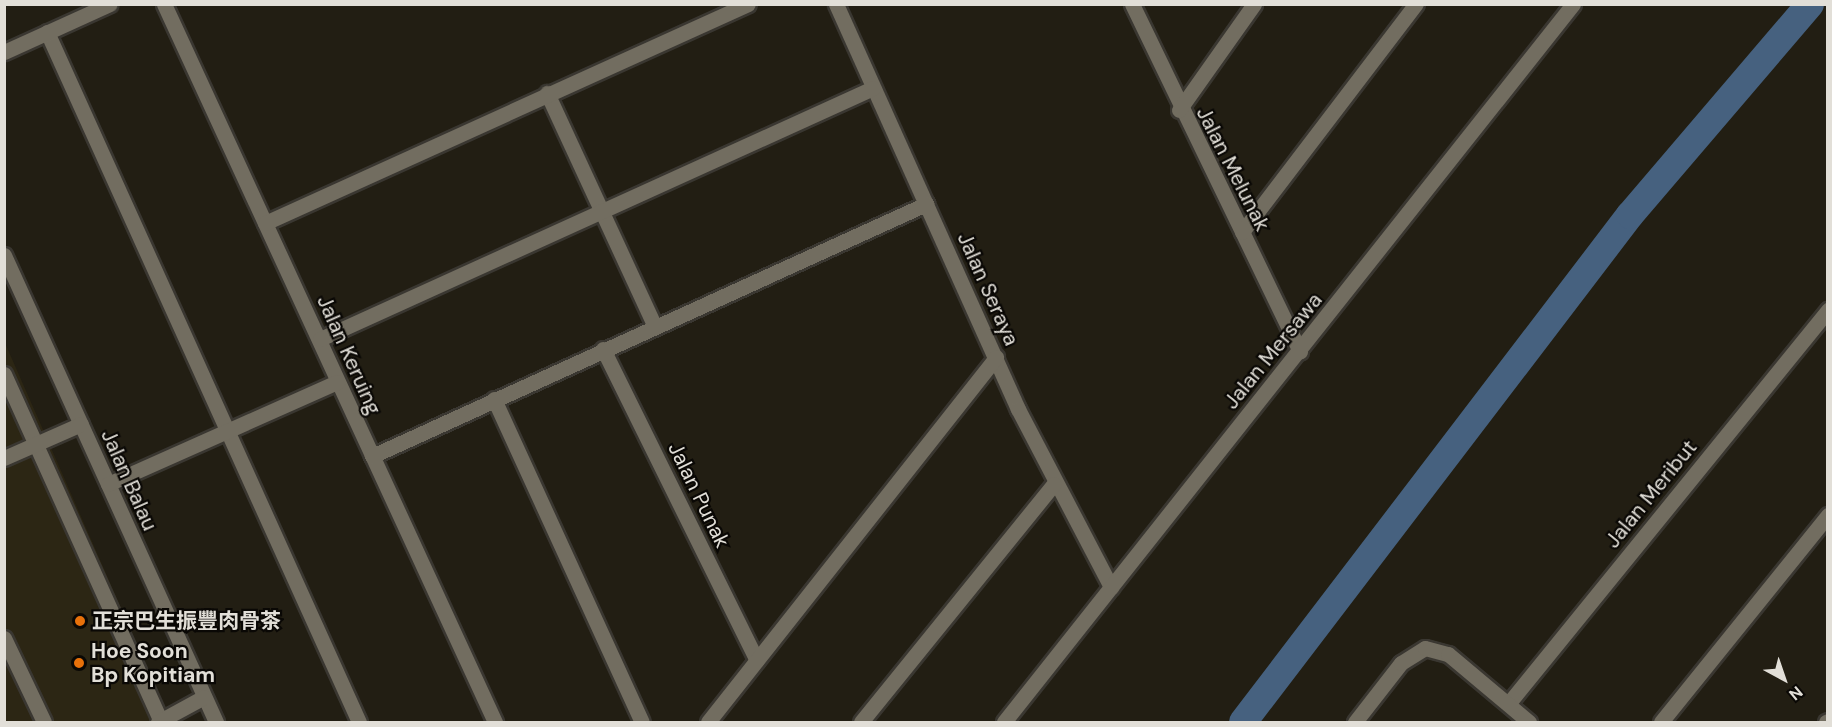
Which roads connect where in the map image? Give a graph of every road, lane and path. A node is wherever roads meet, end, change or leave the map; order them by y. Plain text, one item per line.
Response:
1 (110, 4) edge
2 (164, 4) edge
3 (748, 4) edge
4 (836, 4) edge
5 (1132, 4) edge
6 (1254, 4) edge
7 (1416, 4) edge
8 (1573, 4) edge
9 (47, 32) junction
10 (4, 51) edge
11 (873, 88) junction
12 (547, 93) junction
13 (1179, 110) junction
14 (926, 204) junction
15 (601, 209) junction
16 (265, 223) junction
17 (1242, 232) junction
18 (4, 255) edge
19 (1827, 310) edge
20 (654, 325) junction
21 (320, 339) junction
22 (603, 349) junction
23 (1300, 351) junction
24 (996, 357) junction
25 (4, 374) edge
26 (338, 382) junction
27 (494, 399) junction
28 (81, 424) junction
29 (227, 429) junction
30 (36, 444) junction
31 (372, 456) junction
32 (4, 458) edge
33 (108, 484) junction
34 (1054, 484) junction
35 (1827, 515) edge
36 (1111, 587) junction
37 (4, 638) edge
38 (757, 660) junction
39 (204, 697) junction
40 (1508, 704) junction
41 (160, 722) edge
42 (44, 723) edge
43 (216, 723) edge
44 (359, 723) edge
45 (495, 723) edge
46 (642, 723) edge
47 (708, 723) edge
48 (861, 723) edge
49 (1004, 723) edge
50 (1355, 723) edge
51 (1529, 723) edge
52 (1661, 723) edge

1 - 9 street
2 - 16 street, Jalan Keruing
3 - 12 street
4 - 11 street, Jalan Seraya
5 - 13 street, Jalan Melunak
6 - 13 street
7 - 17 street
8 - 23 street, Jalan Mersawa
9 - 10 street
9 - 29 street
11 - 14 street, Jalan Seraya
11 - 15 street
12 - 15 street
12 - 16 street
13 - 17 street, Jalan Melunak
14 - 20 street
14 - 24 street, Jalan Seraya
15 - 20 street
15 - 21 street
16 - 21 street, Jalan Keruing
17 - 23 street, Jalan Melunak
18 - 28 street, Jalan Balau
19 - 40 street, Jalan Meribut
20 - 22 street
21 - 26 street, Jalan Keruing
22 - 27 street
22 - 38 street, Jalan Punak
23 - 36 street, Jalan Mersawa
24 - 34 street, Jalan Seraya
24 - 38 street
25 - 30 street
26 - 29 street
26 - 31 street, Jalan Keruing
27 - 31 street
27 - 46 street
28 - 30 street
28 - 33 street, Jalan Balau
29 - 33 street
29 - 44 street
30 - 32 street
30 - 41 street
31 - 45 street, Jalan Keruing
33 - 39 street, Jalan Balau
34 - 36 street, Jalan Seraya
34 - 48 street
35 - 52 street
36 - 49 street, Jalan Mersawa
37 - 42 street
38 - 47 street
39 - 41 street
39 - 43 street, Jalan Balau
40 - 50 street
40 - 51 street

